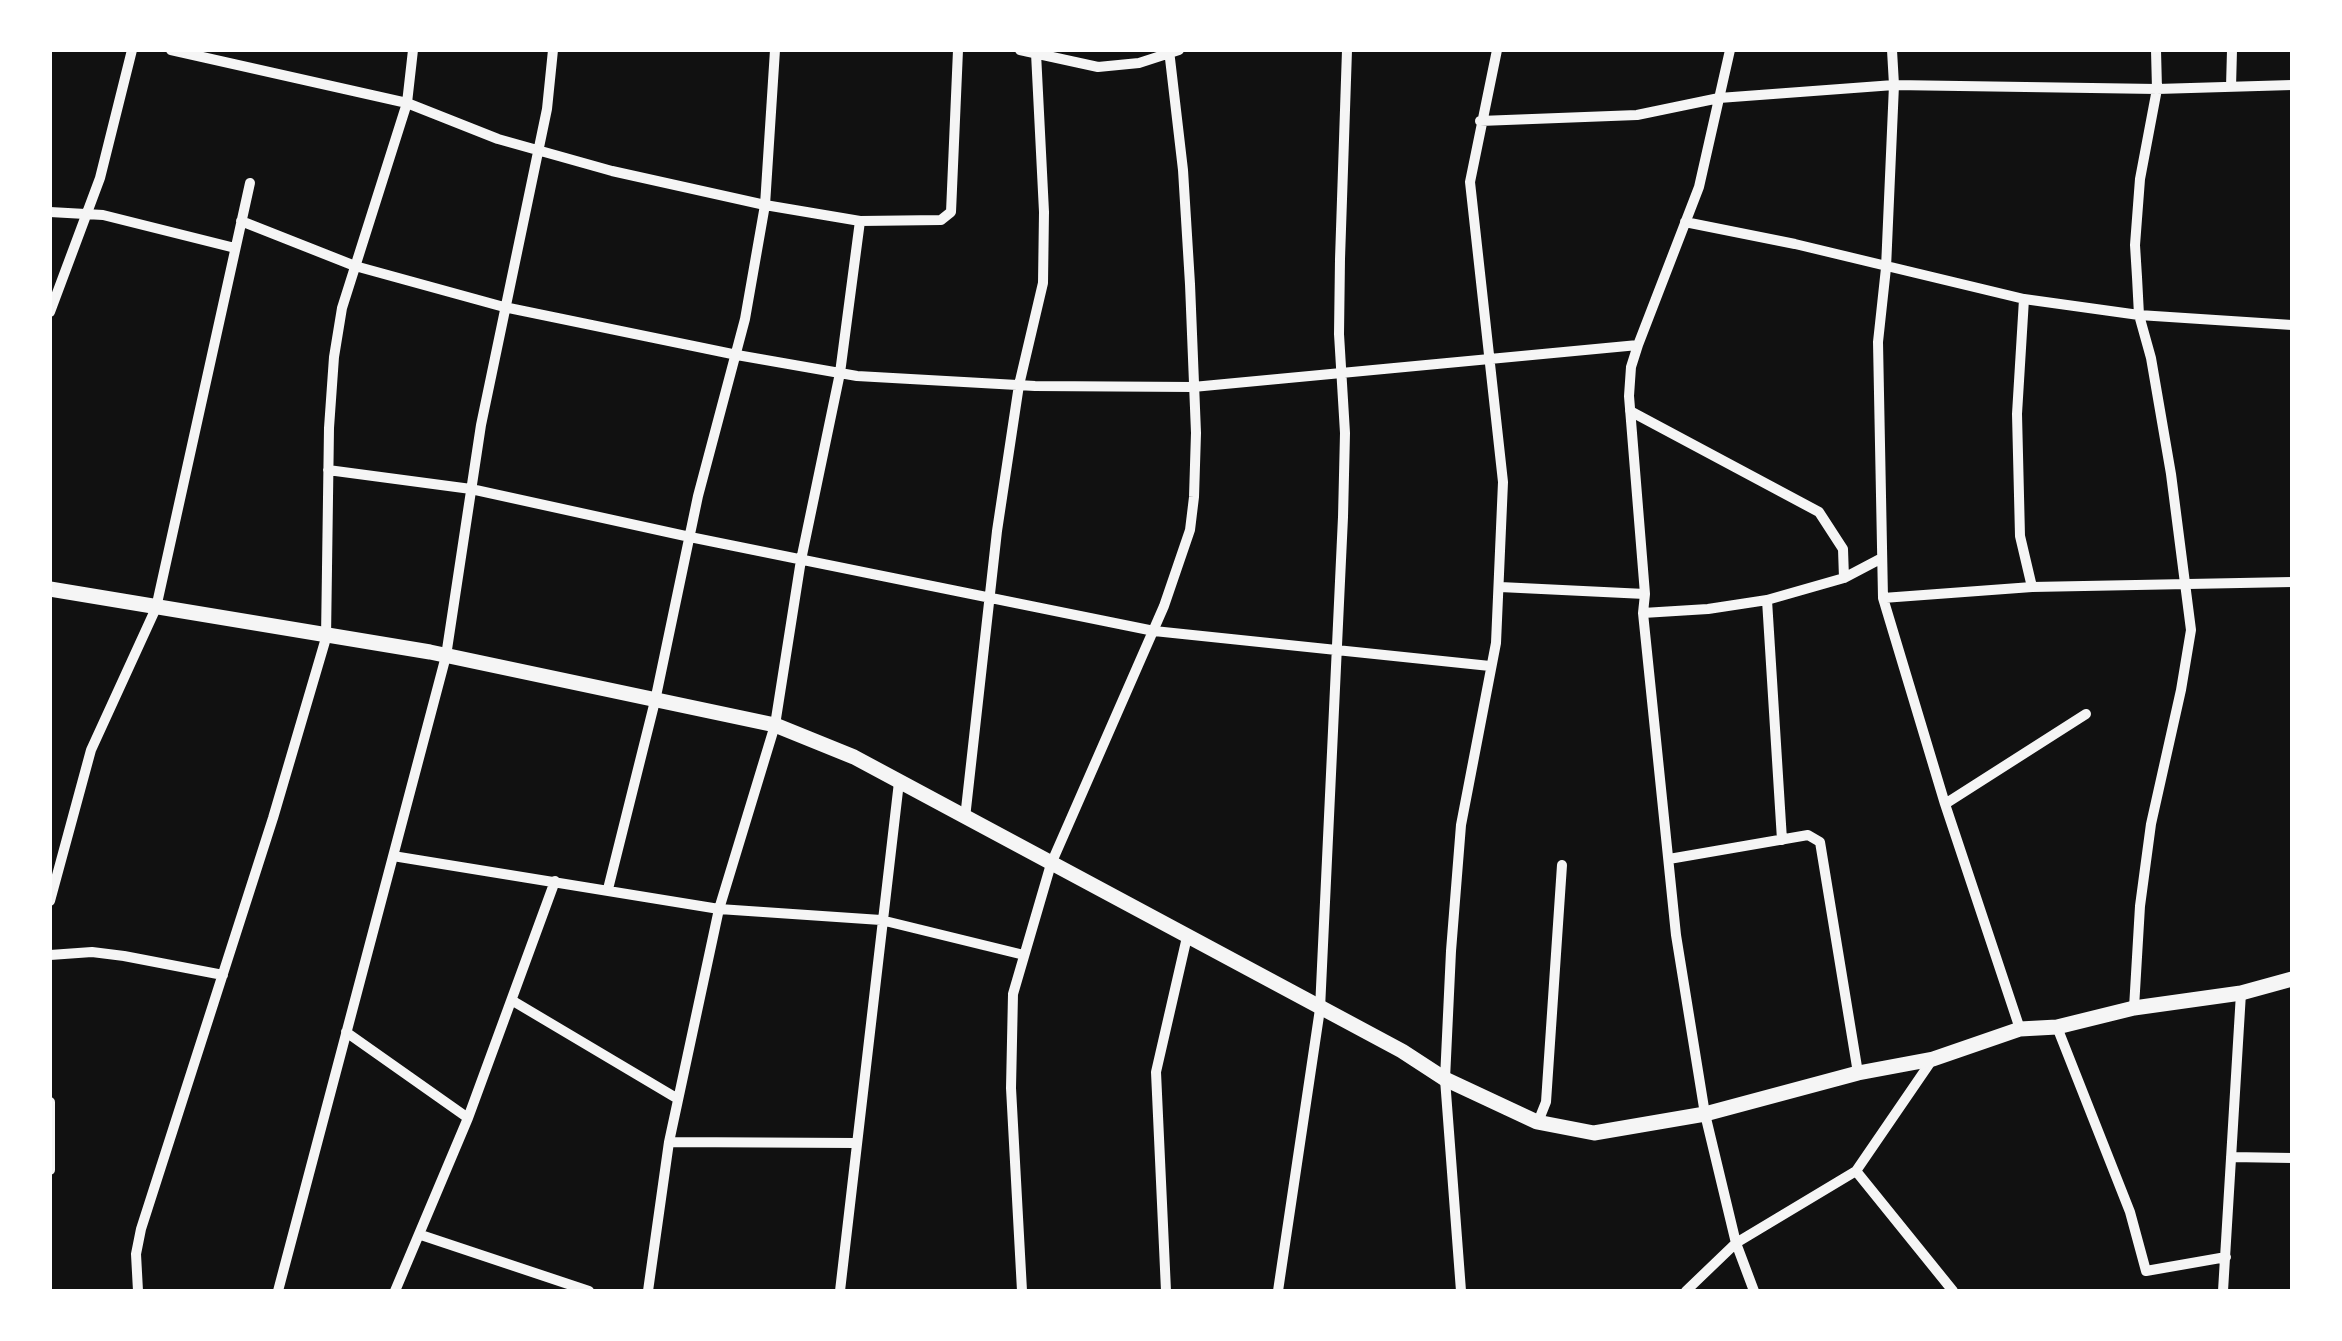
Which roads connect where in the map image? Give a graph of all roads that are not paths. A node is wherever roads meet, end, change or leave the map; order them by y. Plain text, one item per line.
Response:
1 (132, 50) edge
2 (171, 50) edge
3 (413, 50) edge
4 (553, 50) edge
5 (775, 50) edge
6 (958, 50) edge
7 (1020, 50) edge
8 (1346, 50) edge
9 (1497, 50) edge
10 (1730, 50) edge
11 (1892, 50) edge
12 (2156, 50) edge
13 (2232, 50) edge
14 (1172, 51) edge
15 (1036, 53) junction
16 (1894, 85) junction
17 (2292, 85) edge
18 (2231, 87) junction
19 (2157, 89) junction
20 (1719, 98) junction
21 (407, 103) junction
22 (1480, 121) junction
23 (538, 152) junction
24 (250, 184) dead end
25 (765, 205) junction
26 (50, 212) edge
27 (88, 216) junction
28 (241, 221) junction
29 (860, 222) junction
30 (1685, 222) junction
31 (234, 248) junction
32 (355, 266) junction
33 (1886, 268) junction
34 (2024, 300) junction
35 (504, 308) junction
36 (50, 312) edge
37 (2140, 315) junction
38 (2292, 325) edge
39 (1638, 345) junction
40 (737, 355) junction
41 (1488, 359) junction
42 (840, 373) junction
43 (1341, 373) junction
44 (1019, 385) junction
45 (1193, 387) junction
46 (1630, 411) junction
47 (328, 470) junction
48 (471, 489) junction
49 (690, 537) junction
50 (1882, 558) junction
51 (801, 560) junction
52 (1844, 578) junction
53 (2292, 582) edge
54 (2186, 583) junction
55 (1500, 587) junction
56 (2032, 588) junction
57 (50, 590) edge
58 (1645, 594) junction
59 (990, 598) junction
60 (1883, 598) junction
61 (1767, 600) junction
62 (156, 608) junction
63 (1643, 613) junction
64 (1154, 631) junction
65 (326, 638) junction
66 (1338, 650) junction
67 (446, 656) junction
68 (1490, 666) junction
69 (655, 701) junction
70 (2086, 714) dead end
71 (775, 725) junction
72 (899, 782) junction
73 (1945, 804) junction
74 (965, 818) junction
75 (1782, 840) junction
76 (393, 856) junction
77 (1669, 858) junction
78 (1051, 864) junction
79 (1562, 865) dead end
80 (555, 881) junction
81 (608, 890) junction
82 (50, 902) edge
83 (719, 909) junction
84 (881, 920) junction
85 (1187, 937) junction
86 (50, 954) edge
87 (1024, 954) junction
88 (222, 976) junction
89 (2292, 980) edge
90 (2241, 993) junction
91 (513, 1001) junction
92 (2134, 1008) junction
93 (1320, 1009) junction
94 (2057, 1027) junction
95 (2020, 1029) junction
96 (346, 1032) junction
97 (1933, 1059) junction
98 (1858, 1073) junction
99 (1445, 1079) junction
100 (678, 1099) junction
101 (50, 1102) edge
102 (1705, 1114) junction
103 (468, 1118) junction
104 (1538, 1122) junction
105 (669, 1142) junction
106 (856, 1143) junction
107 (2231, 1157) junction
108 (2292, 1158) edge
109 (50, 1170) edge
110 (1856, 1171) junction
111 (421, 1235) junction
112 (1736, 1243) junction
113 (2226, 1257) junction
114 (138, 1291) edge
115 (278, 1291) edge
116 (395, 1291) edge
117 (589, 1291) edge
118 (648, 1291) edge
119 (840, 1291) edge
120 (1022, 1291) edge
121 (1166, 1291) edge
122 (1278, 1291) edge
123 (1461, 1291) edge
124 (1686, 1291) edge
125 (1754, 1291) edge
126 (1952, 1291) edge
127 (2224, 1291) edge

1 - 27 street
2 - 21 street
3 - 21 street
4 - 23 street
5 - 25 street
6 - 29 street
7 - 15 street
8 - 43 street
9 - 22 street
10 - 20 street
11 - 16 street
12 - 19 street
13 - 18 street
14 - 15 street
14 - 45 street
15 - 44 street
16 - 19 street
16 - 20 street
16 - 33 street
17 - 18 street
18 - 19 street
19 - 37 street
20 - 22 street
20 - 30 street
21 - 23 street
21 - 32 street
22 - 41 street
23 - 25 street
23 - 35 street
24 - 28 street
25 - 29 street
25 - 40 street
26 - 27 street
27 - 31 street
27 - 36 street
28 - 31 street
28 - 32 street
29 - 42 street
30 - 33 street
30 - 39 street
31 - 62 street
32 - 35 street
32 - 47 street
33 - 34 street
33 - 50 street
34 - 37 street
34 - 56 street
35 - 40 street
35 - 48 street
37 - 38 street
37 - 54 street
39 - 41 street
39 - 46 street
40 - 42 street
40 - 49 street
41 - 43 street
41 - 55 street
42 - 44 street
42 - 51 street
43 - 45 street
43 - 66 street
44 - 45 street
44 - 59 street
45 - 64 street
46 - 52 street
46 - 58 street
47 - 48 street
47 - 65 street
48 - 49 street
48 - 67 street
49 - 51 street
49 - 69 street
50 - 52 street
50 - 60 street
51 - 59 street
51 - 71 street
52 - 61 street
53 - 54 street
54 - 56 street
54 - 92 street
55 - 58 street
55 - 68 street
56 - 60 street
57 - 62 street
58 - 63 street
59 - 64 street
59 - 74 street
60 - 73 street
61 - 63 street
61 - 75 street
62 - 65 street
62 - 82 street
63 - 77 street
64 - 66 street
64 - 78 street
65 - 67 street
65 - 88 street
66 - 68 street
66 - 93 street
67 - 69 street
67 - 76 street
68 - 99 street
69 - 71 street
69 - 81 street
70 - 73 street
71 - 72 street
71 - 83 street
72 - 74 street
72 - 84 street
73 - 95 street
74 - 78 street
75 - 77 street
75 - 98 street
76 - 80 street
76 - 96 street
77 - 102 street
78 - 85 street
78 - 87 street
79 - 104 street
80 - 81 street
80 - 91 street
81 - 83 street
83 - 84 street
83 - 100 street
84 - 87 street
84 - 106 street
85 - 93 street
85 - 121 street
86 - 88 street
87 - 120 street
88 - 114 street
89 - 90 street
90 - 92 street
90 - 107 street
91 - 100 street
91 - 103 street
92 - 94 street
93 - 99 street
93 - 122 street
94 - 95 street
94 - 113 street
95 - 97 street
96 - 103 street
96 - 115 street
97 - 98 street
97 - 110 street
98 - 102 street
99 - 104 street
99 - 123 street
100 - 105 street
101 - 109 street
102 - 104 street
102 - 112 street
103 - 111 street
105 - 106 street
105 - 118 street
106 - 119 street
107 - 108 street
107 - 113 street
110 - 112 street
110 - 126 street
111 - 116 street
111 - 117 street
112 - 124 street
112 - 125 street
113 - 127 street

